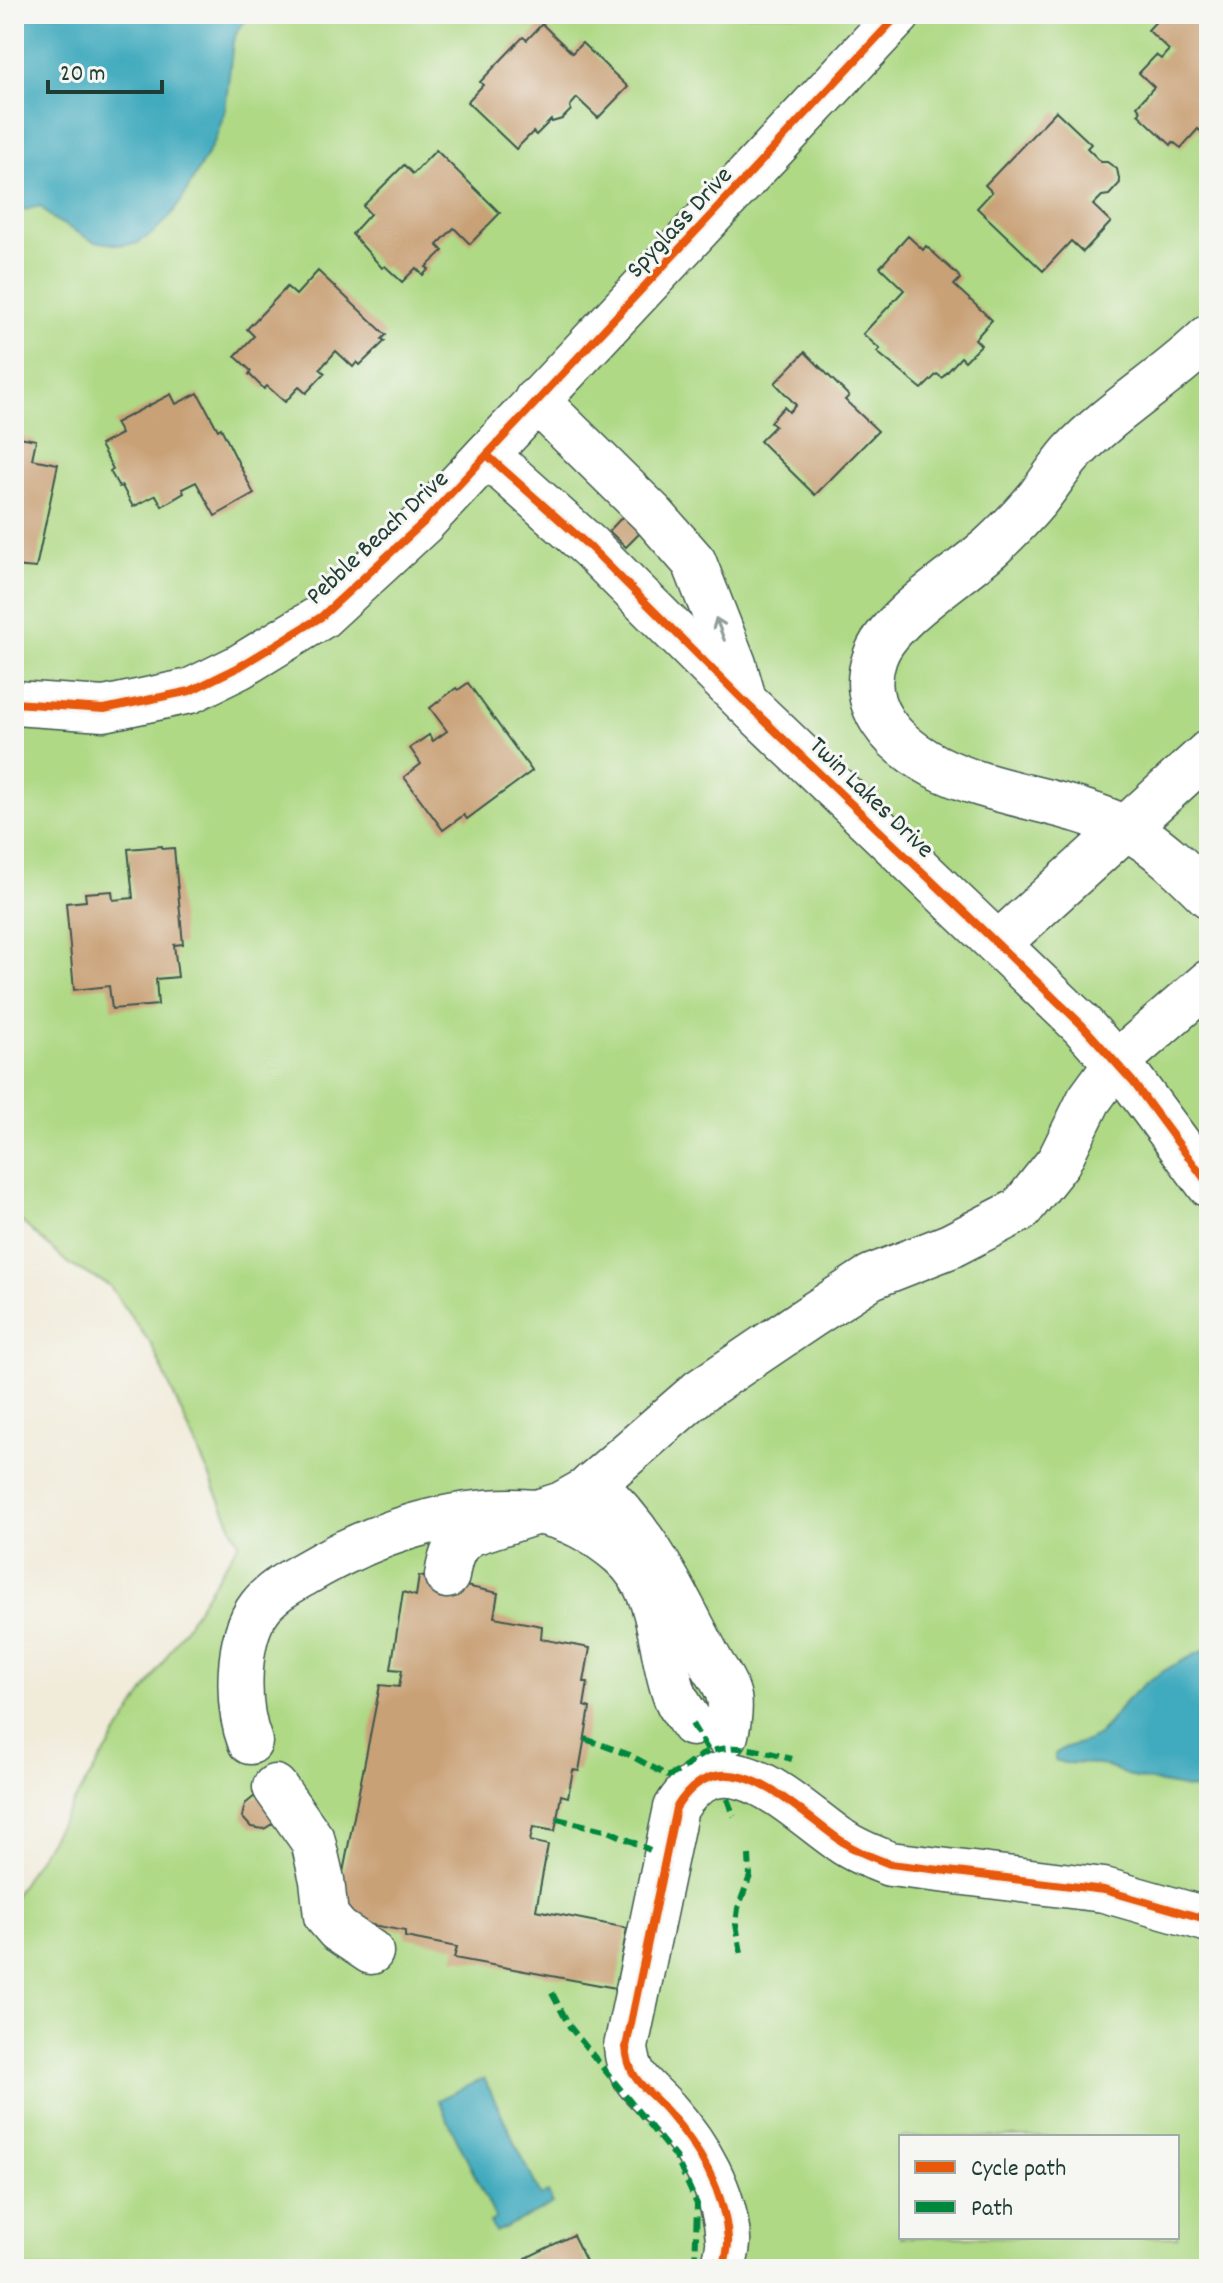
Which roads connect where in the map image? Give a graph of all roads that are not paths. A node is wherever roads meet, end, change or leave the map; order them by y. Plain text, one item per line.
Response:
1 (899, 14) edge
2 (1209, 337) edge
3 (536, 400) junction
4 (487, 455) junction
5 (745, 702) junction
6 (14, 703) edge
7 (1209, 752) edge
8 (1127, 828) junction
9 (1203, 884) edge
10 (998, 944) junction
11 (1209, 982) edge
12 (1116, 1063) junction
13 (1209, 1185) edge
14 (593, 1484) junction
15 (537, 1512) junction
16 (447, 1576) dead end
17 (250, 1742) dead end
18 (275, 1787) dead end
19 (1209, 1920) edge
20 (371, 1952) dead end
21 (723, 2269) edge

1 - 3 street, Spyglass Drive
2 - 8 street
3 - 4 street, Spyglass Drive
5 -> 3 street
4 - 5 street, Twin Lakes Drive
4 - 6 street, Pebble Beach Drive
5 - 10 street, Twin Lakes Drive
7 - 8 street
8 - 9 street
8 - 10 street
10 - 12 street, Twin Lakes Drive
11 - 12 street
12 - 13 street, Twin Lakes Drive
12 - 14 street
14 - 15 street
14 - 15 street
15 - 16 street
15 - 17 street
18 - 20 street
19 - 21 street

